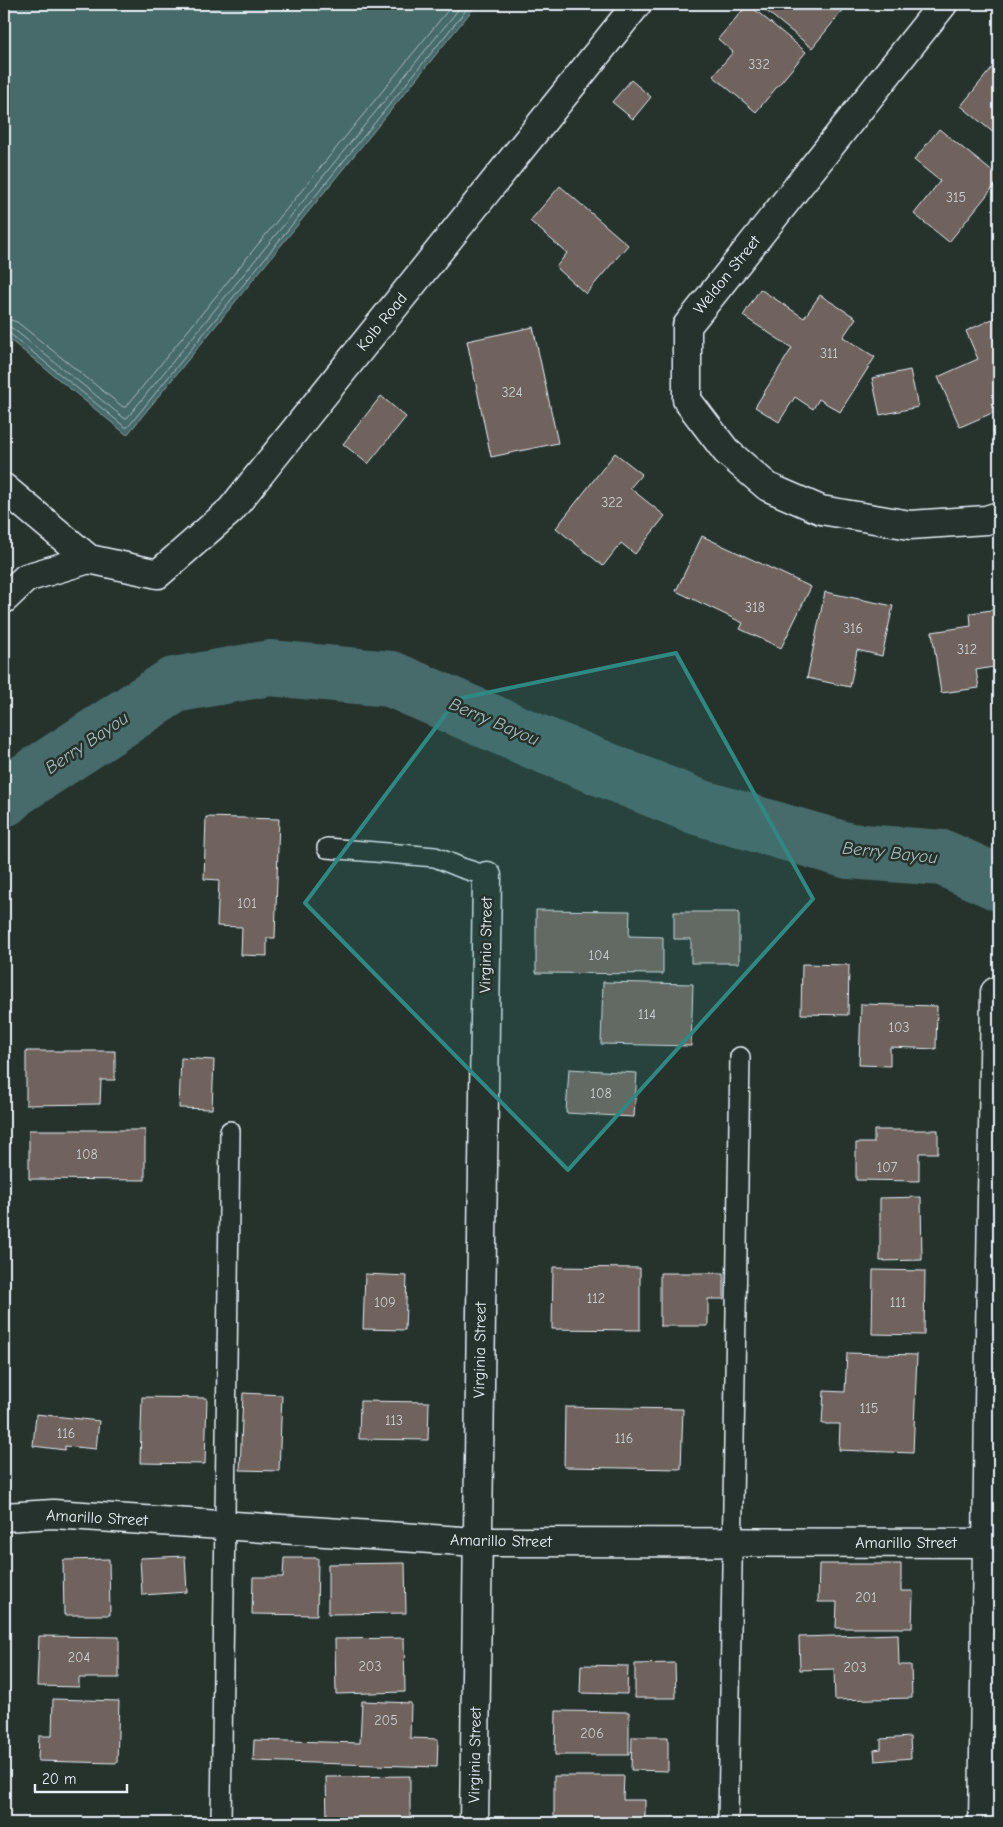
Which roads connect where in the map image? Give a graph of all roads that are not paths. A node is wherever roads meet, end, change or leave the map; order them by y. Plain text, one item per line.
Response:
1 (637, 4) edge
2 (943, 4) edge
3 (4, 488) edge
4 (999, 516) edge
5 (90, 559) junction
6 (4, 599) edge
7 (327, 848) dead end
8 (487, 876) joint
9 (995, 992) dead end
10 (740, 1056) dead end
11 (230, 1131) dead end
12 (4, 1517) edge
13 (225, 1525) junction
14 (477, 1542) junction
15 (732, 1543) junction
16 (993, 1543) edge
17 (221, 1823) edge
18 (474, 1823) edge
19 (728, 1823) edge
20 (983, 1823) edge

1 - 5 street, Kolb Road
2 - 4 street, Weldon Street
3 - 5 street
5 - 6 street
7 - 8 lane
8 - 14 street, Virginia Street
9 - 16 street
10 - 15 lane
11 - 13 lane
12 - 13 street, Amarillo Street
13 - 14 street, Amarillo Street
13 - 17 lane
14 - 15 street, Amarillo Street
14 - 18 street, Virginia Street
15 - 16 street, Amarillo Street
15 - 19 lane
16 - 20 street

